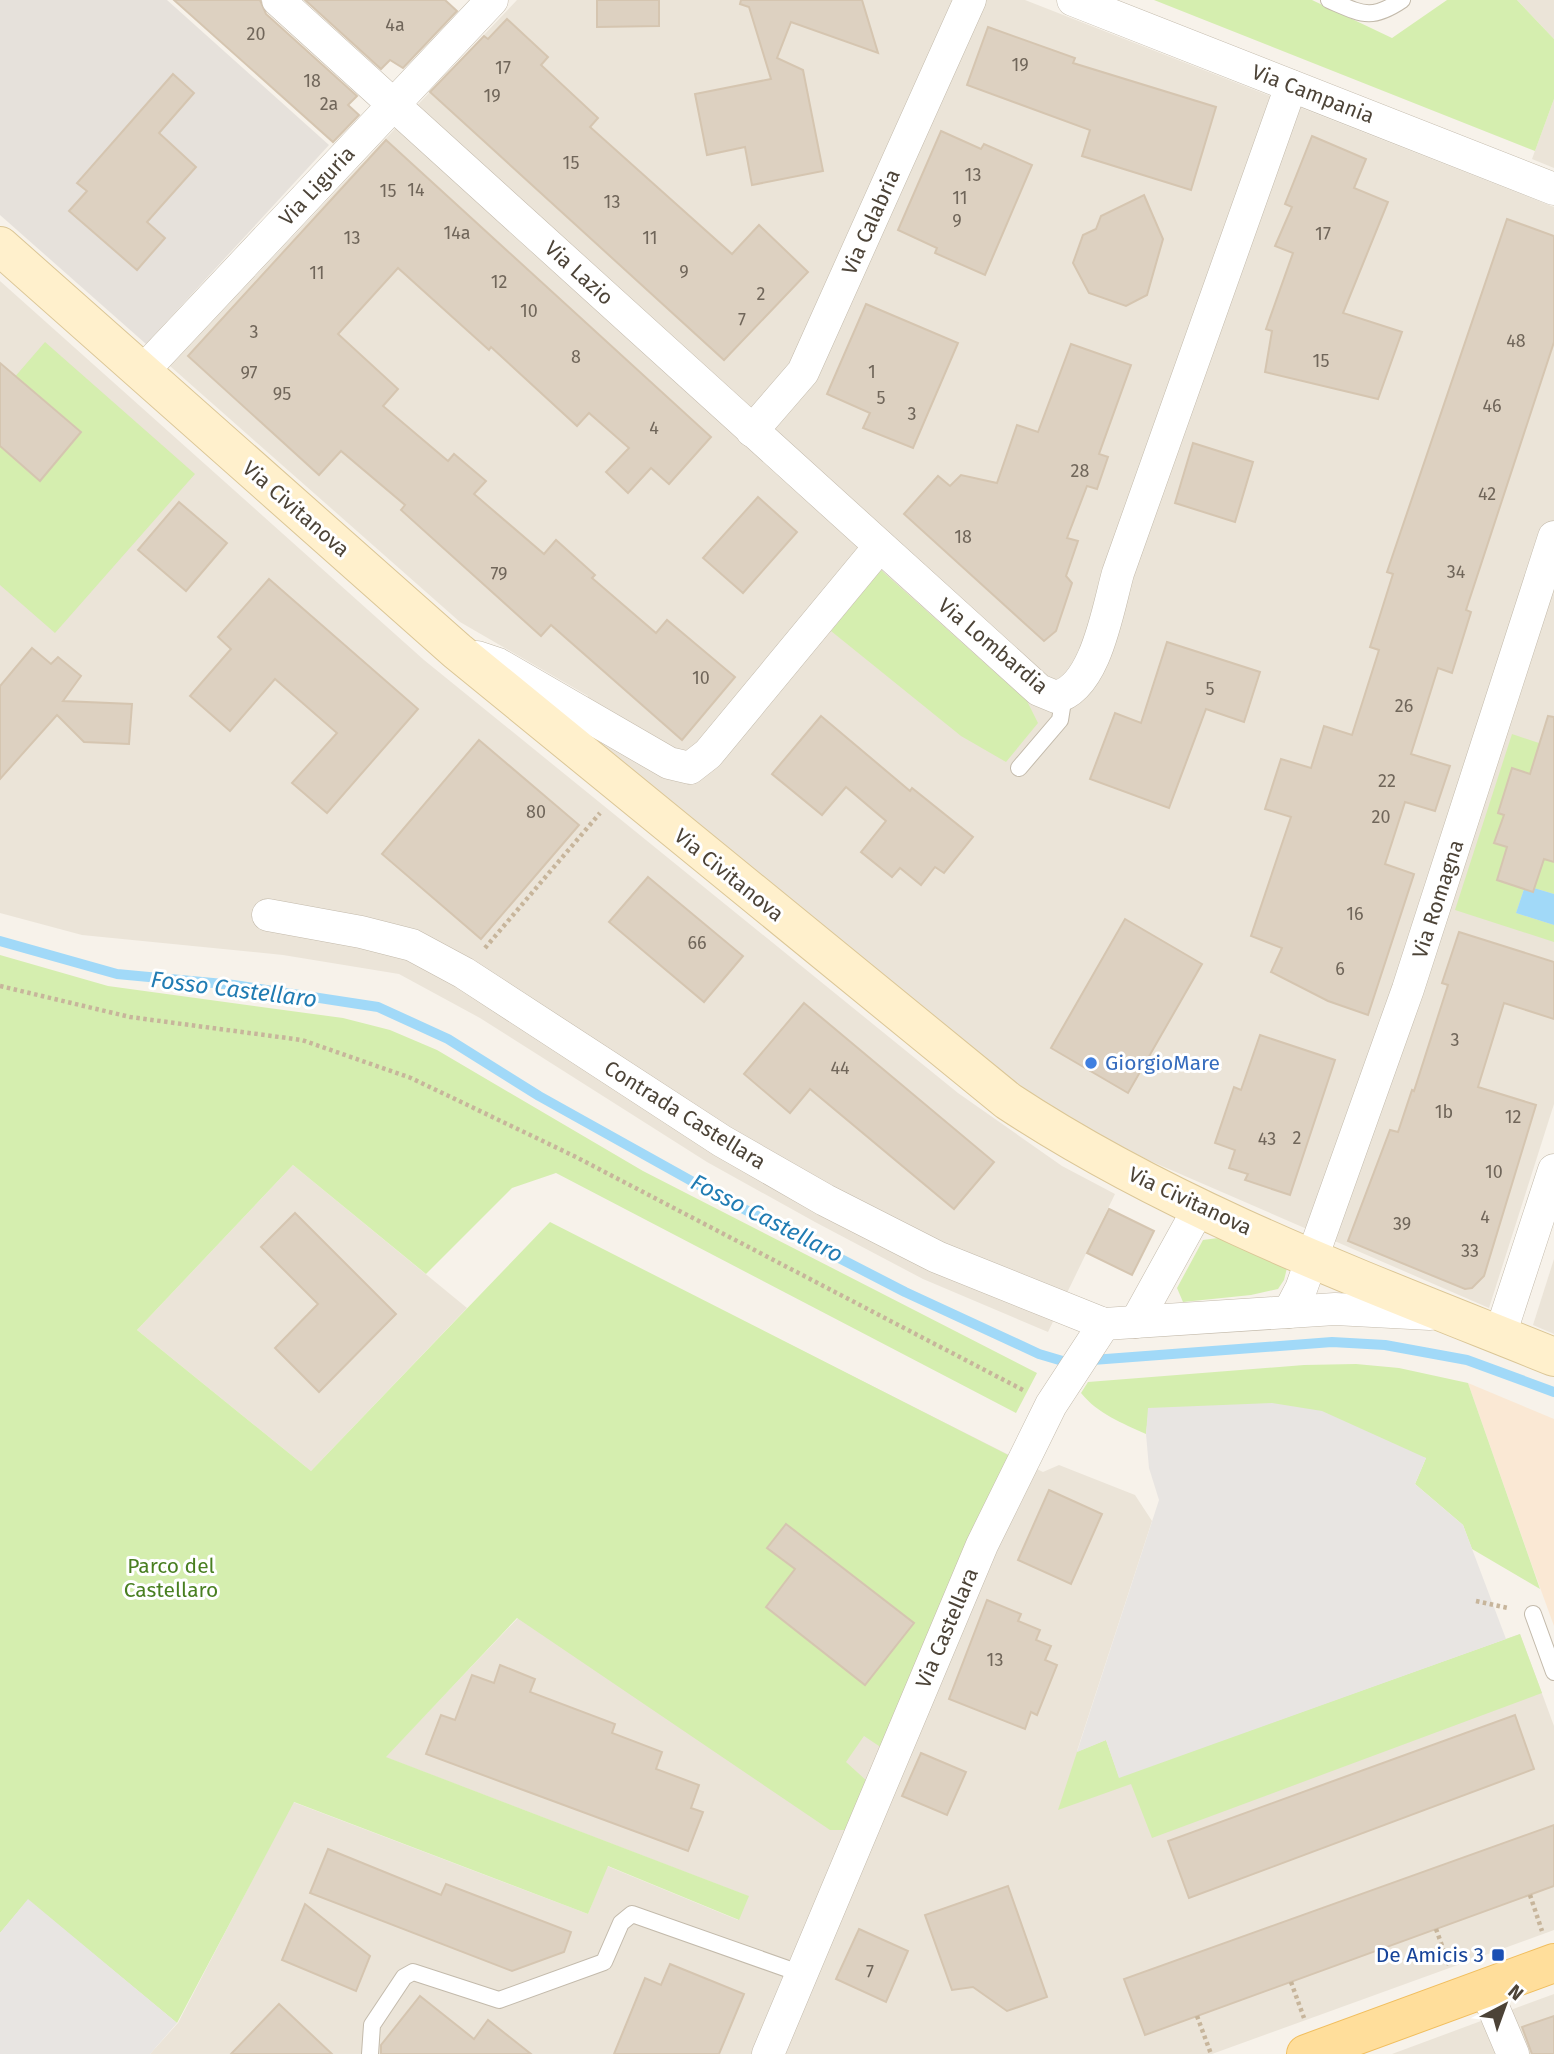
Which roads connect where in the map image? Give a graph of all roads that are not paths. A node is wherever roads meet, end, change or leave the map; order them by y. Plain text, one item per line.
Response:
1 (278, 0) edge
2 (492, 0) edge
3 (970, 0) edge
4 (1073, 0) edge
5 (1329, 0) edge
6 (1402, 0) edge
7 (1292, 86) junction
8 (393, 105) junction
9 (1554, 189) edge
10 (0, 246) edge
11 (142, 372) junction
12 (752, 431) junction
13 (1554, 537) edge
14 (880, 546) junction
15 (1065, 695) junction
16 (560, 717) junction
17 (1019, 768) dead end
18 (268, 915) dead end
19 (1554, 1170) edge
20 (1199, 1208) junction
21 (1312, 1256) junction
22 (1359, 1277) junction
23 (1335, 1308) junction
24 (1289, 1312) junction
25 (1455, 1316) junction
26 (1136, 1322) junction
27 (1100, 1329) junction
28 (1500, 1335) junction
29 (1554, 1357) edge
30 (1533, 1614) road end
31 (1554, 1672) edge
32 (1554, 1963) edge
33 (802, 1975) junction
34 (1485, 1988) junction
35 (370, 2054) edge
36 (768, 2054) edge
37 (1306, 2054) edge
38 (1513, 2054) edge

1 - 8 street, Via Lazio
2 - 8 street, Via Liguria
3 - 12 street, Via Calabria
4 - 7 street, Via Campania
5 - 6 lane
7 - 9 street, Via Campania
7 - 15 street, Via Lombardia
8 - 11 street, Via Liguria
8 - 12 street, Via Lazio
10 - 11 street, Via Civitanova
11 - 16 street, Via Civitanova
12 - 14 street, Via Lazio
13 - 21 street, Via Romagna
14 - 15 street, Via Lombardia
14 - 16 street
15 - 17 lane
16 - 20 street, Via Civitanova
18 - 27 street, Contrada Castellara
19 - 28 street
20 - 21 street, Via Civitanova
20 - 26 street
21 - 22 street, Via Civitanova
21 - 24 street
22 - 23 street
22 - 25 street, Via Civitanova
23 - 24 street
23 - 25 street
24 - 26 street
25 - 28 street, Via Civitanova
26 - 27 street
27 - 33 street, Via Castellara
28 - 29 street, Via Civitanova
30 - 31 lane
32 - 34 main road
33 - 35 lane
33 - 36 street, Via Castellara
34 - 37 main road
34 - 38 street

